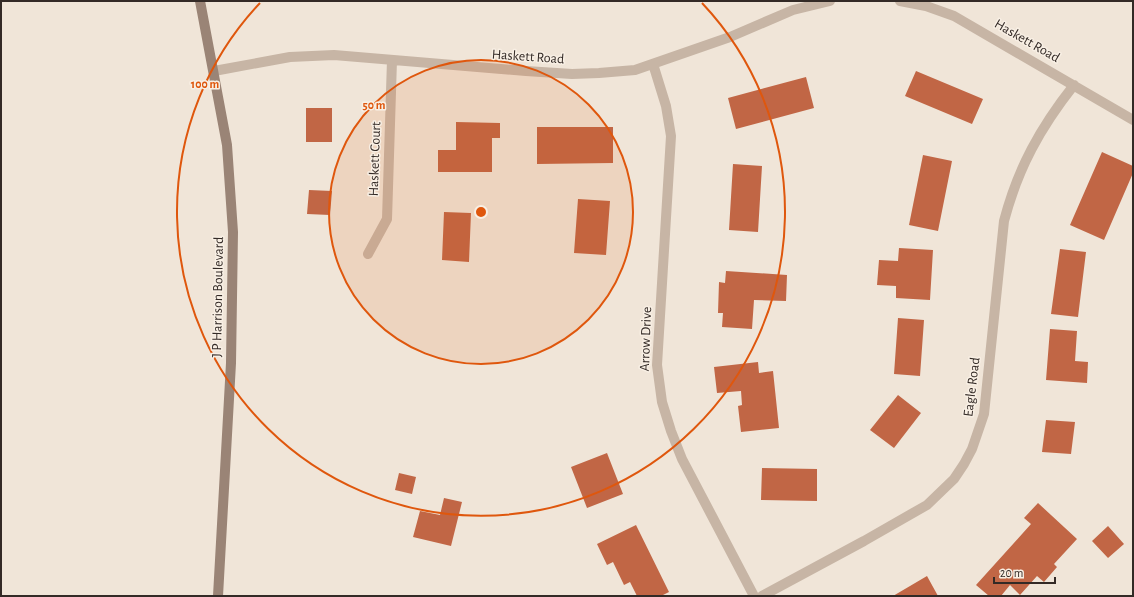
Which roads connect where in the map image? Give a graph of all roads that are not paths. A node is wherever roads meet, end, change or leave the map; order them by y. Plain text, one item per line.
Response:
1 (200, 1) edge
2 (830, 1) edge
3 (900, 1) edge
4 (392, 60) junction
5 (653, 64) junction
6 (214, 71) junction
7 (1074, 85) junction
8 (1133, 120) edge
9 (368, 254) dead end
10 (218, 596) edge
11 (754, 596) edge
12 (762, 596) edge

1 - 6 street, J P Harrison Boulevard
2 - 5 street, Haskett Road
3 - 7 street, Haskett Road
4 - 5 street, Haskett Road
4 - 6 street, Haskett Road
4 - 9 street, Haskett Court
5 - 11 street, Arrow Drive
6 - 10 street, J P Harrison Boulevard
7 - 8 street, Haskett Road
7 - 12 street, Eagle Road

